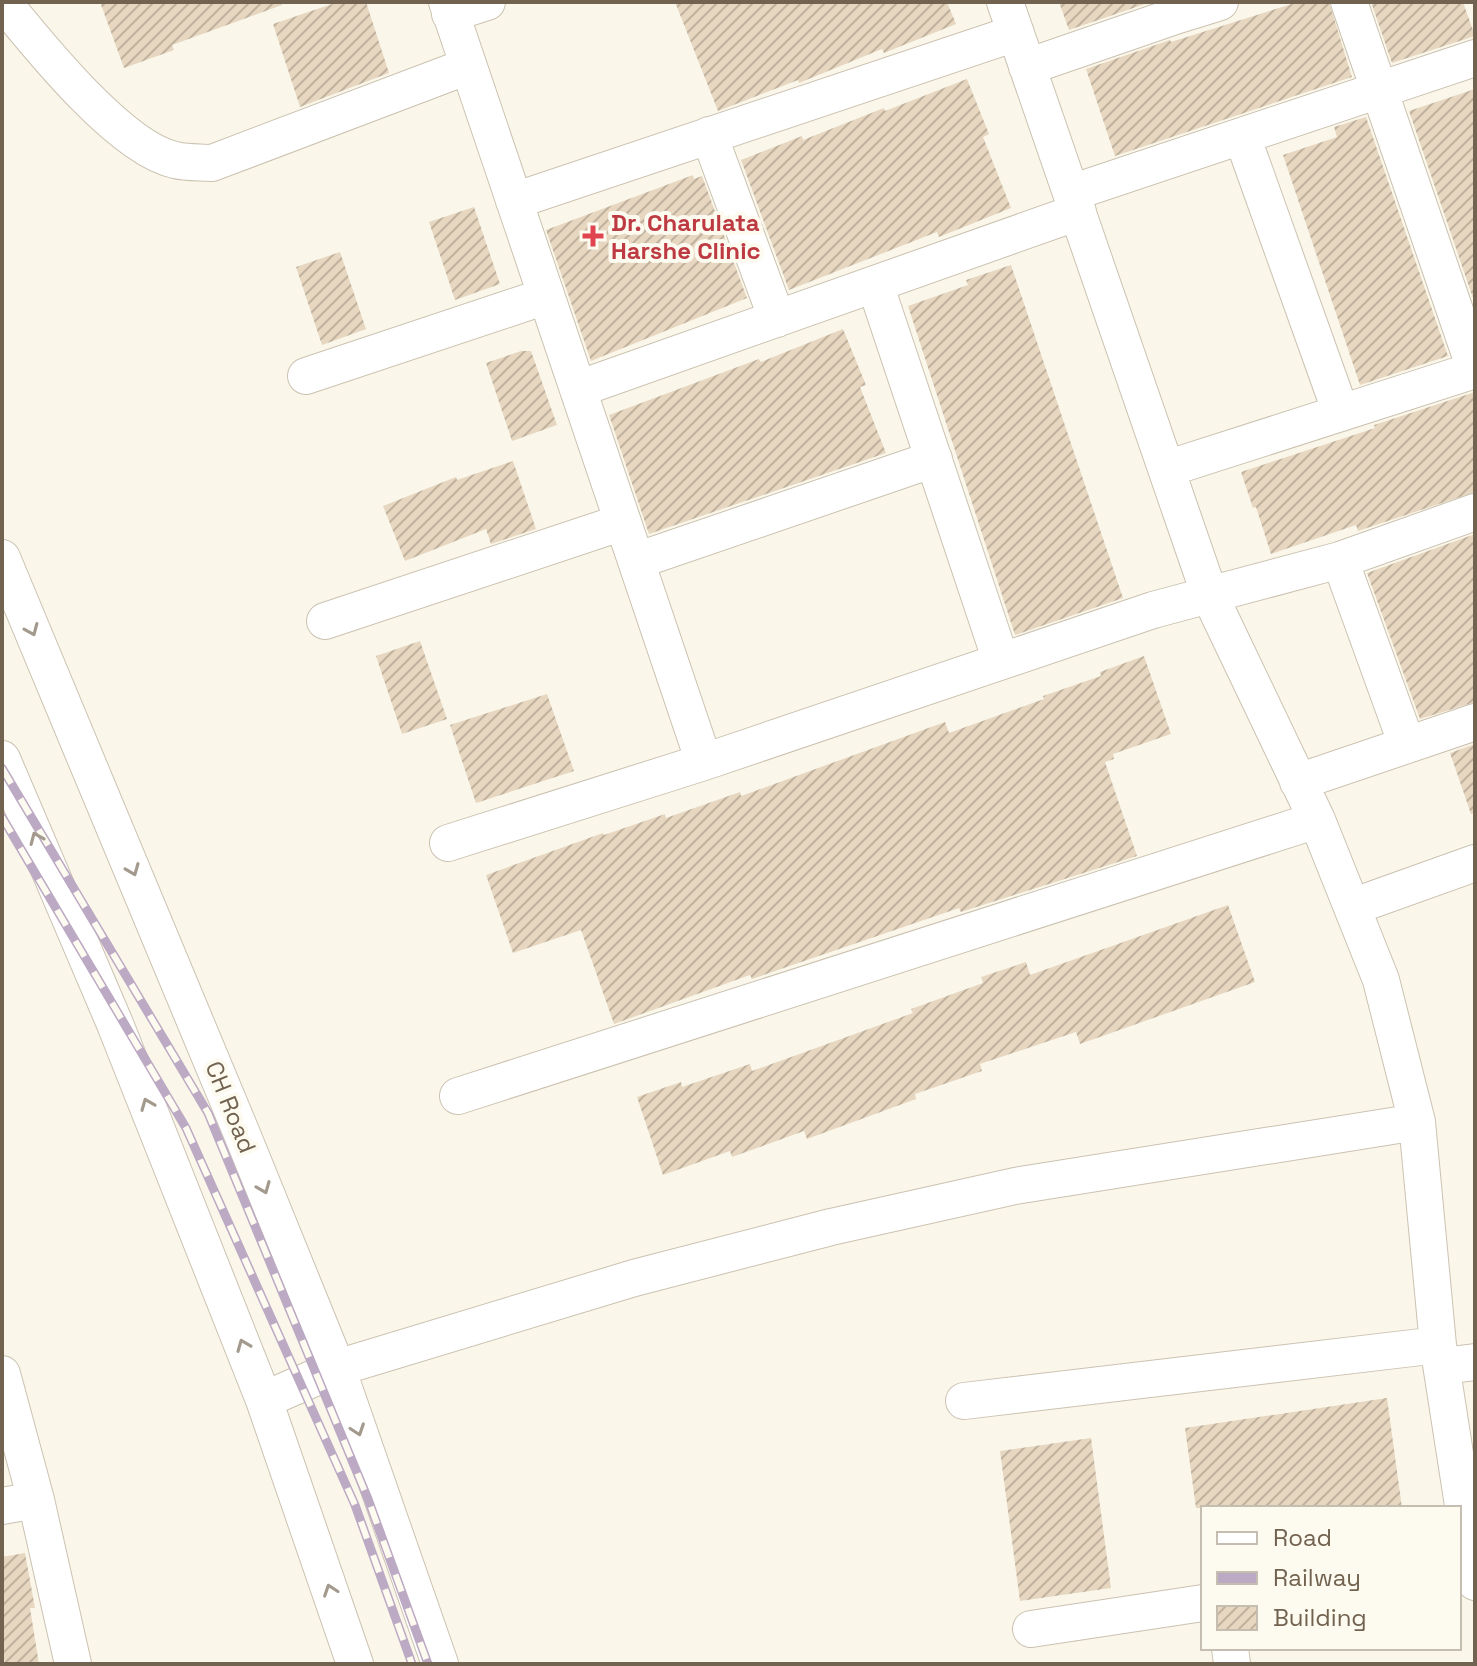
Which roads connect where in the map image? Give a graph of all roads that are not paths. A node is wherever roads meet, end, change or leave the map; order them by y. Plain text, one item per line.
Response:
1 (3, 2) edge
2 (487, 2) edge
3 (1220, 2) edge
4 (1349, 2) edge
5 (448, 8) edge
6 (1176, 8) edge
7 (1010, 17) edge
8 (1475, 58) edge
9 (468, 66) junction
10 (1027, 67) junction
11 (1379, 90) junction
12 (709, 135) junction
13 (1242, 136) junction
14 (514, 201) junction
15 (1074, 203) junction
16 (875, 284) junction
17 (546, 296) junction
18 (777, 319) junction
19 (1475, 369) edge
20 (306, 376) dead end
21 (578, 389) junction
22 (1341, 413) junction
23 (934, 459) junction
24 (1166, 469) junction
25 (1475, 512) edge
26 (623, 522) junction
27 (2, 558) edge
28 (1340, 560) junction
29 (636, 561) junction
30 (1210, 596) junction
31 (325, 621) dead end
32 (1001, 661) junction
33 (1475, 722) edge
34 (1407, 745) junction
35 (2, 759) edge
36 (704, 762) junction
37 (1298, 782) junction
38 (1317, 820) junction
39 (448, 843) dead end
40 (1475, 863) edge
41 (1352, 907) junction
42 (458, 1096) dead end
43 (1417, 1122) junction
44 (1452, 1358) edge
45 (337, 1368) junction
46 (2, 1374) edge
47 (264, 1400) junction
48 (964, 1401) dead end
49 (19, 1503) edge
50 (1468, 1571) edge
51 (1201, 1603) edge
52 (1031, 1629) dead end
53 (73, 1664) edge
54 (355, 1664) edge
55 (440, 1664) edge

1 - 9 street
2 - 5 street
3 - 6 street
4 - 11 street
5 - 9 street
6 - 10 street
7 - 10 street
7 - 12 street
8 - 11 street
9 - 14 street
10 - 15 street
11 - 13 street
11 - 19 street
12 - 14 street
12 - 18 street
13 - 15 street
13 - 22 street
14 - 17 street
15 - 16 street
15 - 24 street
16 - 18 street
16 - 23 street
17 - 20 street
17 - 21 street
18 - 21 street
19 - 22 street
21 - 26 street
22 - 24 street
23 - 29 street
23 - 32 street
24 - 30 street
25 - 28 street
26 - 29 street
26 - 31 street
27 -> 45 street, CH Road
28 - 30 street
28 - 34 street
29 - 36 street
30 - 32 street
30 - 37 street
32 - 36 street
33 - 34 street
34 - 37 street
47 -> 35 street
36 - 39 street
37 - 38 street
38 - 41 street
38 - 42 street
40 - 41 street
41 - 43 street
43 - 44 street
43 - 45 street
44 - 48 street
44 - 50 street
45 - 47 street
45 -> 55 street, CH Road
46 - 49 street
54 -> 47 street
49 - 53 street
51 - 52 street

